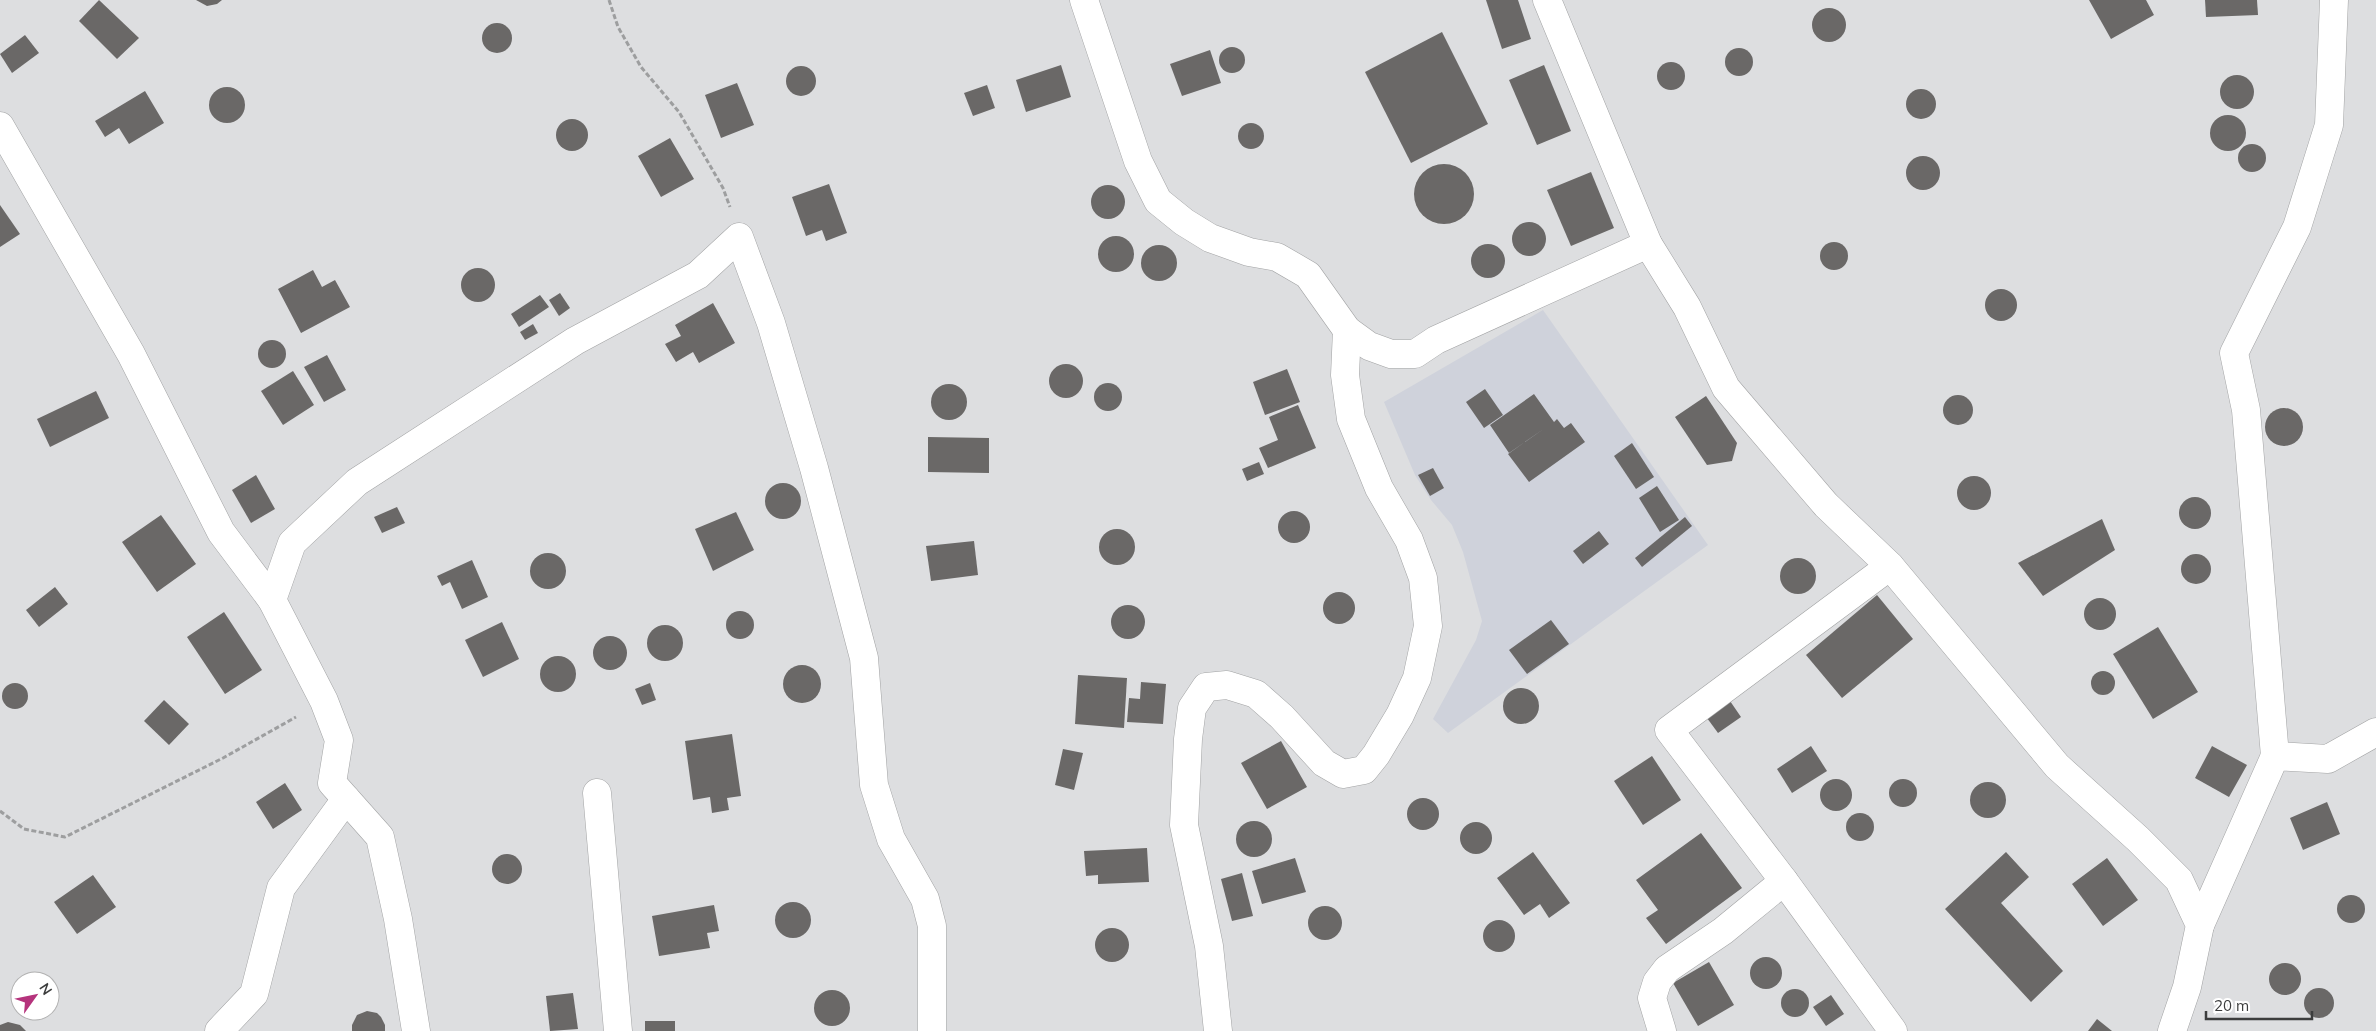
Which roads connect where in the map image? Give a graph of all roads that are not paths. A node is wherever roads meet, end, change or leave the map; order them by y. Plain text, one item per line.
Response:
1 (1084, 0) edge
2 (1547, 0) edge
3 (2334, 0) edge
4 (0, 126) edge
5 (10, 161) edge
6 (1648, 244) junction
7 (1347, 330) junction
8 (1890, 566) junction
9 (272, 600) junction
10 (2376, 732) edge
11 (2275, 756) junction
12 (598, 793) dead end
13 (346, 799) junction
14 (1784, 881) junction
15 (2200, 925) junction
16 (219, 1031) edge
17 (416, 1031) edge
18 (618, 1031) edge
19 (932, 1031) edge
20 (1218, 1031) edge
21 (1662, 1031) edge
22 (1892, 1031) edge
23 (2172, 1031) edge

1 - 7 street
2 - 6 street
3 - 11 street
4 - 5 street
5 - 9 street
6 - 7 street
6 - 8 street
7 - 20 street
8 - 14 street
8 - 15 street
9 - 13 street
9 - 19 street
10 - 11 street
11 - 15 street
12 - 18 street
13 - 16 street
13 - 17 street
14 - 21 street
14 - 22 street
15 - 23 street

